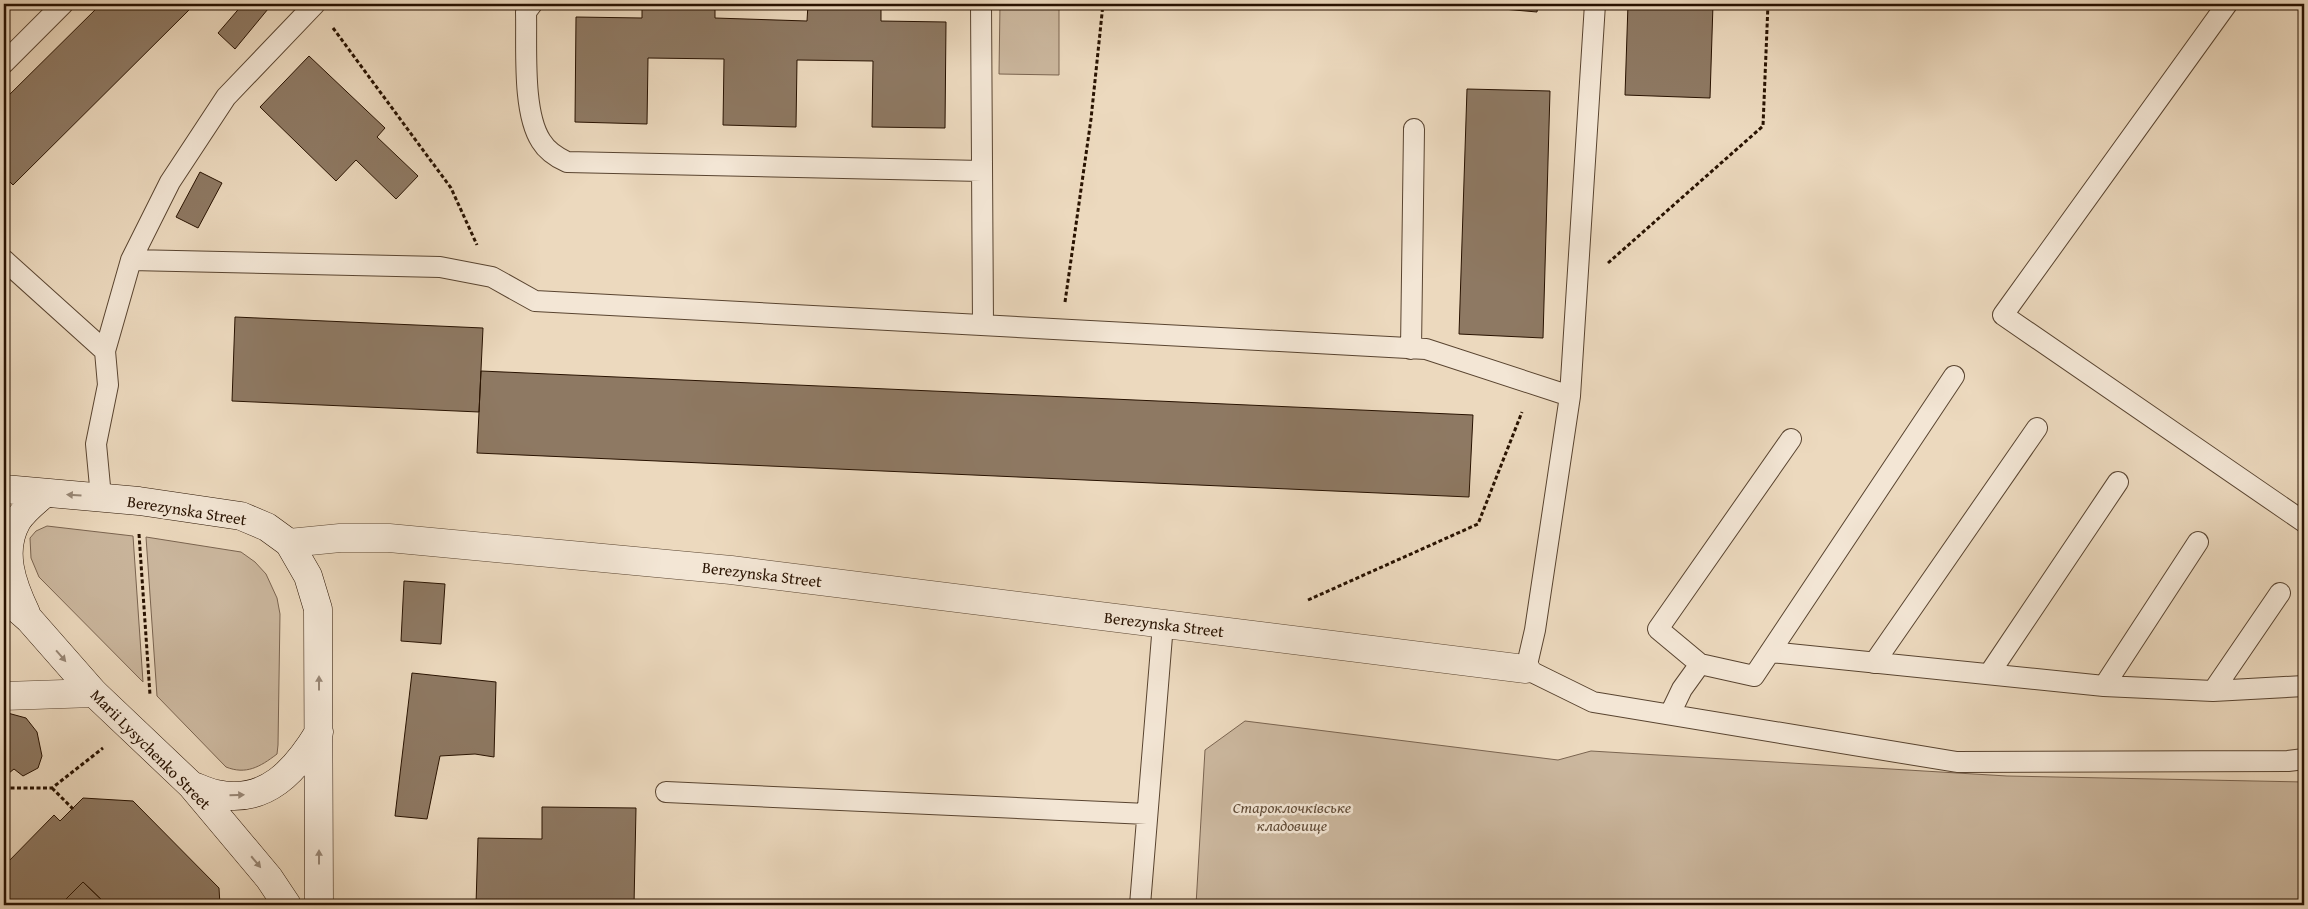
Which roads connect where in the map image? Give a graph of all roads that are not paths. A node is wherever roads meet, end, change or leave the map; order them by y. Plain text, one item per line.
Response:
1 (63, 4) edge
2 (315, 4) edge
3 (532, 4) edge
4 (981, 4) edge
5 (1595, 4) edge
6 (2227, 4) edge
7 (4, 63) edge
8 (1414, 129) dead end
9 (982, 172) junction
10 (4, 260) edge
11 (132, 260) junction
12 (4, 272) edge
13 (34, 287) junction
14 (983, 325) junction
15 (1411, 348) junction
16 (105, 351) junction
17 (1954, 376) dead end
18 (1570, 396) junction
19 (2037, 428) dead end
20 (1791, 439) dead end
21 (2118, 482) dead end
22 (4, 489) edge
23 (45, 493) junction
24 (101, 497) junction
25 (2304, 522) edge
26 (2198, 542) dead end
27 (289, 543) junction
28 (2280, 593) dead end
29 (4, 597) edge
30 (29, 619) junction
31 (1162, 624) junction
32 (1770, 652) junction
33 (1874, 663) junction
34 (1700, 664) junction
35 (1526, 669) junction
36 (1989, 674) junction
37 (2104, 686) junction
38 (2304, 686) edge
39 (2213, 691) junction
40 (94, 693) junction
41 (4, 696) edge
42 (1670, 714) junction
43 (319, 732) junction
44 (2304, 759) edge
45 (190, 785) junction
46 (666, 792) dead end
47 (1147, 814) junction
48 (287, 905) edge
49 (318, 905) edge
50 (1140, 905) edge

1 - 7 lane
2 - 11 lane
3 - 9 lane
4 - 9 lane
5 - 18 lane
6 - 25 lane
8 - 15 lane
9 - 14 lane
10 - 13 lane
11 - 14 lane
11 - 16 lane
12 - 13 lane
13 - 16 lane
14 - 15 lane
15 - 18 lane
16 - 24 lane
17 - 32 lane
18 - 35 lane
19 - 33 lane
20 - 34 lane
21 - 36 lane
22 - 23 main road, Berezynska Street
24 -> 23 main road, Berezynska Street
23 - 30 main road
24 - 27 main road, Berezynska Street
26 - 37 lane
27 - 31 main road, Berezynska Street
43 -> 27 main road
28 - 39 lane
29 - 30 main road
30 -> 40 main road, Marii Lysychenko Street
31 - 35 main road, Berezynska Street
31 - 47 lane
32 - 33 lane
32 - 34 lane
33 - 36 lane
34 - 42 lane
35 - 42 lane
36 - 37 lane
37 - 39 lane
38 - 39 lane
40 - 41 main road
40 - 45 main road, Marii Lysychenko Street
42 - 44 lane
45 -> 43 main road
49 -> 43 main road
45 -> 48 main road, Marii Lysychenko Street
46 - 47 lane
47 - 50 lane

